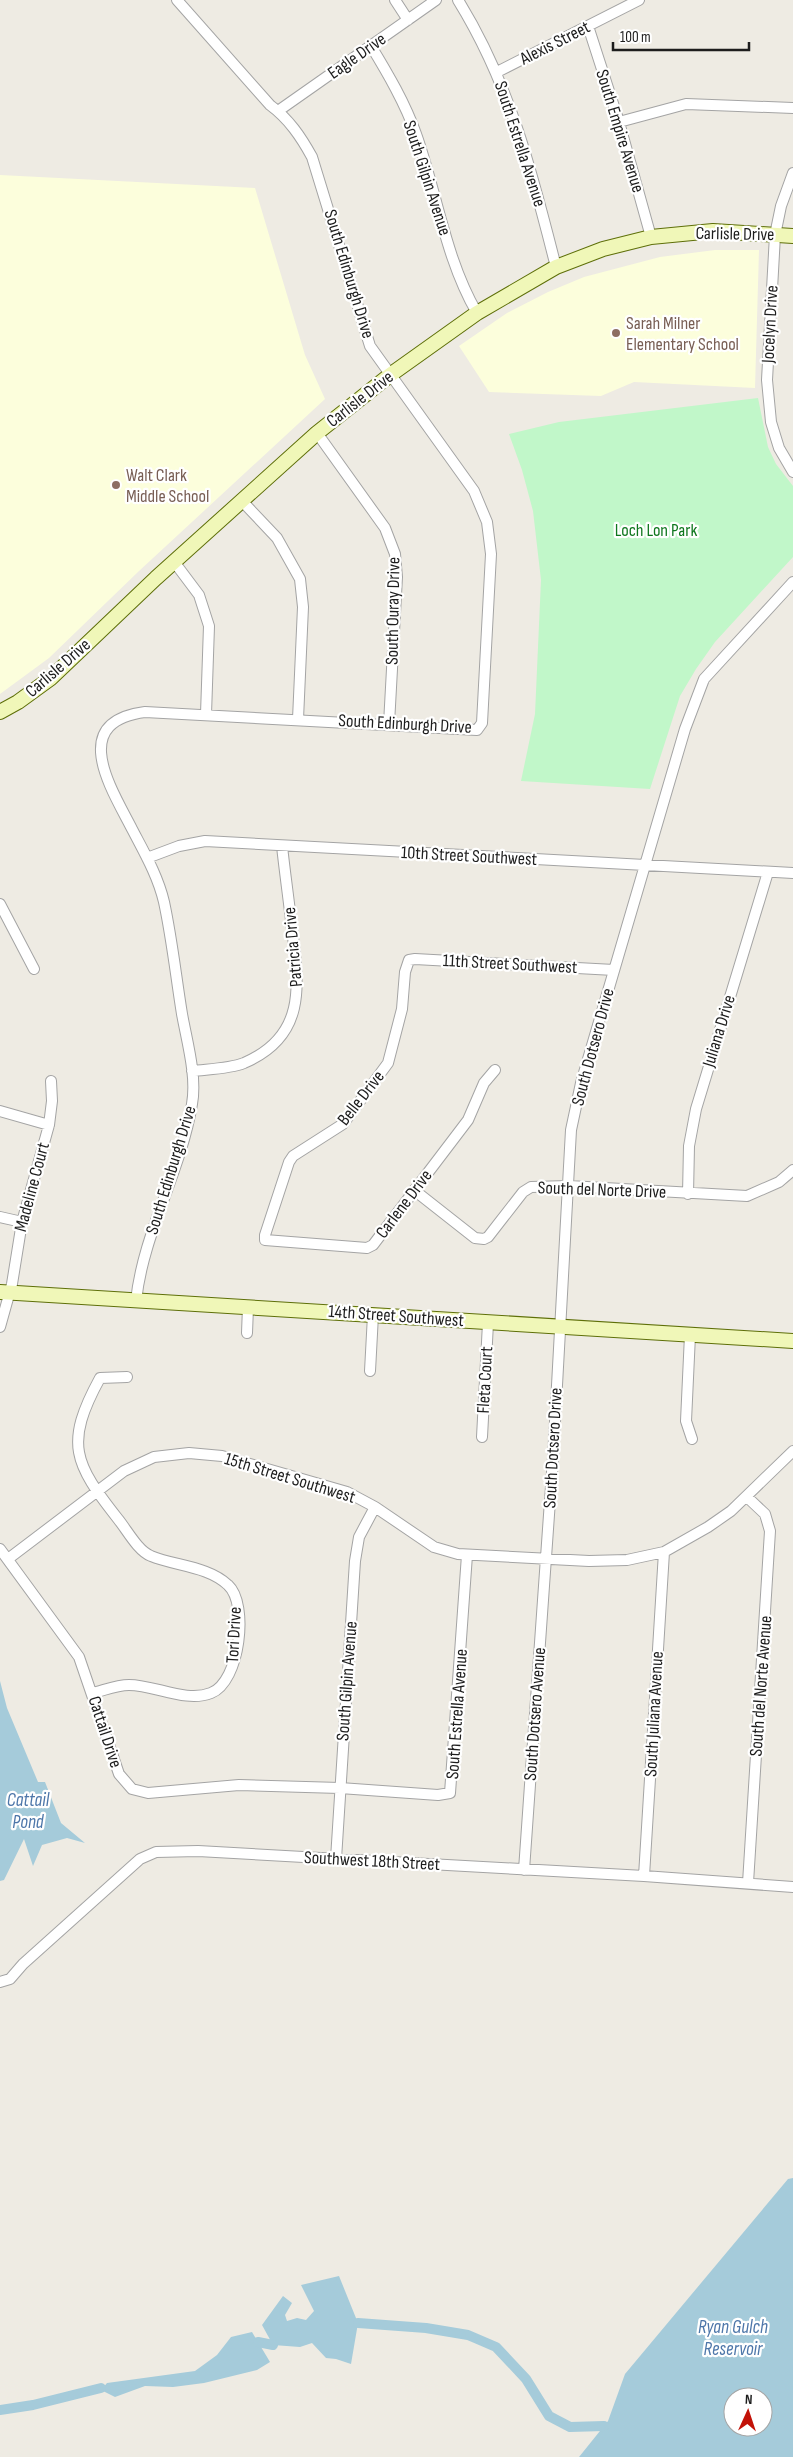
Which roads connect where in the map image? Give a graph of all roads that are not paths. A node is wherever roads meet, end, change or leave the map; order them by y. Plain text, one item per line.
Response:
1 (177, 0) edge
2 (395, 0) edge
3 (436, 0) edge
4 (458, 0) edge
5 (640, 0) edge
6 (408, 20) junction
7 (588, 26) junction
8 (371, 46) junction
9 (497, 72) junction
10 (793, 108) edge
11 (278, 111) junction
12 (619, 122) junction
13 (793, 173) edge
14 (775, 235) junction
15 (793, 236) edge
16 (651, 237) junction
17 (556, 267) junction
18 (477, 313) junction
19 (390, 375) junction
20 (317, 432) junction
21 (793, 472) edge
22 (241, 500) junction
23 (175, 563) junction
24 (793, 582) edge
25 (0, 712) edge
26 (206, 714) junction
27 (298, 719) junction
28 (389, 724) junction
29 (282, 846) junction
30 (147, 858) junction
31 (645, 865) junction
32 (768, 872) junction
33 (793, 873) edge
34 (0, 904) edge
35 (406, 962) joint
36 (34, 969) dead end
37 (614, 970) junction
38 (495, 1070) dead end
39 (192, 1071) junction
40 (51, 1081) dead end
41 (0, 1111) edge
42 (49, 1125) junction
43 (793, 1170) edge
44 (570, 1186) junction
45 (414, 1190) junction
46 (688, 1194) junction
47 (0, 1217) edge
48 (22, 1222) junction
49 (264, 1237) joint
50 (5, 1292) edge
51 (136, 1301) junction
52 (248, 1307) junction
53 (373, 1315) junction
54 (488, 1322) junction
55 (0, 1327) edge
56 (560, 1327) junction
57 (247, 1333) dead end
58 (690, 1335) junction
59 (793, 1341) edge
60 (370, 1371) dead end
61 (128, 1377) dead end
62 (482, 1437) dead end
63 (692, 1439) dead end
64 (793, 1451) edge
65 (97, 1493) junction
66 (746, 1497) junction
67 (375, 1507) junction
68 (0, 1549) edge
69 (664, 1552) junction
70 (467, 1555) junction
71 (8, 1559) junction
72 (546, 1559) junction
73 (93, 1693) junction
74 (340, 1788) junction
75 (336, 1858) junction
76 (524, 1870) junction
77 (644, 1876) junction
78 (748, 1883) junction
79 (793, 1887) edge
80 (0, 1982) edge

1 - 11 street, South Edinburgh Drive
2 - 6 street
3 - 6 street, Eagle Drive
4 - 9 street, South Estrella Avenue
5 - 7 street, Alexis Street
6 - 8 street, Eagle Drive
7 - 9 street, Alexis Street
7 - 12 street, South Empire Avenue
8 - 11 street, Eagle Drive
8 - 18 street, South Gilpin Avenue
9 - 17 street, South Estrella Avenue
10 - 12 street
11 - 19 street, South Edinburgh Drive
12 - 16 street, South Empire Avenue
13 - 14 street, Jocelyn Drive
14 - 15 street, Carlisle Drive
14 - 16 street, Carlisle Drive
14 - 21 street, Jocelyn Drive
16 - 17 street, Carlisle Drive
17 - 18 street, Carlisle Drive
18 - 19 street, Carlisle Drive
19 - 20 street, Carlisle Drive
19 - 28 street, South Edinburgh Drive
20 - 22 street, Carlisle Drive
20 - 28 street, South Ouray Drive
22 - 23 street, Carlisle Drive
22 - 27 street
23 - 25 street, Carlisle Drive
23 - 26 street
24 - 31 street, South Dotsero Drive
26 - 27 street, South Edinburgh Drive
26 - 30 street, South Edinburgh Drive
27 - 28 street, South Edinburgh Drive
29 - 30 street, 10th Street Southwest
29 - 31 street, 10th Street Southwest
29 - 39 street, Patricia Drive
30 - 39 street, South Edinburgh Drive
31 - 32 street, 10th Street Southwest
31 - 37 street, South Dotsero Drive
32 - 33 street, 10th Street Southwest
32 - 46 street, Juliana Drive
34 - 36 street
35 - 37 street, 11th Street Southwest
35 - 49 street, Belle Drive
37 - 44 street, South Dotsero Drive
38 - 45 street, Carlene Drive
39 - 51 street, South Edinburgh Drive
40 - 42 street, Madeline Court
41 - 42 street
42 - 48 street, Madeline Court
43 - 46 street, South del Norte Drive
44 - 45 street, South del Norte Drive
44 - 46 street, South del Norte Drive
44 - 56 street, South Dotsero Drive
45 - 49 street, Carlene Drive
47 - 48 street
48 - 50 street, Madeline Court
50 - 51 street, 14th Street Southwest
50 - 55 street, Madeline Court
51 - 52 street, 14th Street Southwest
52 - 53 street, 14th Street Southwest
52 - 57 street
53 - 54 street, 14th Street Southwest
53 - 60 street
54 - 56 street, 14th Street Southwest
54 - 62 street, Fleta Court
56 - 58 street, 14th Street Southwest
56 - 72 street, South Dotsero Drive
58 - 59 street, 14th Street Southwest
58 - 63 street
61 - 65 street, Tori Drive
64 - 66 street, 15th Street Southwest
65 - 67 street, 15th Street Southwest
65 - 71 street, 15th Street Southwest
65 - 73 street, Tori Drive
66 - 69 street, 15th Street Southwest
66 - 78 street, South del Norte Avenue
67 - 70 street, 15th Street Southwest
67 - 74 street, South Gilpin Avenue
68 - 71 street, Cattail Drive
69 - 72 street, 15th Street Southwest
69 - 77 street, South Juliana Avenue
70 - 72 street, 15th Street Southwest
70 - 74 street, South Estrella Avenue
71 - 73 street, Cattail Drive
72 - 76 street, South Dotsero Avenue
73 - 74 street, Cattail Drive
74 - 75 street, South Gilpin Avenue
75 - 76 street, Southwest 18th Street
75 - 80 street, Southwest 18th Street
76 - 77 street, Southwest 18th Street
77 - 78 street, Southwest 18th Street
78 - 79 street, Southwest 18th Street

